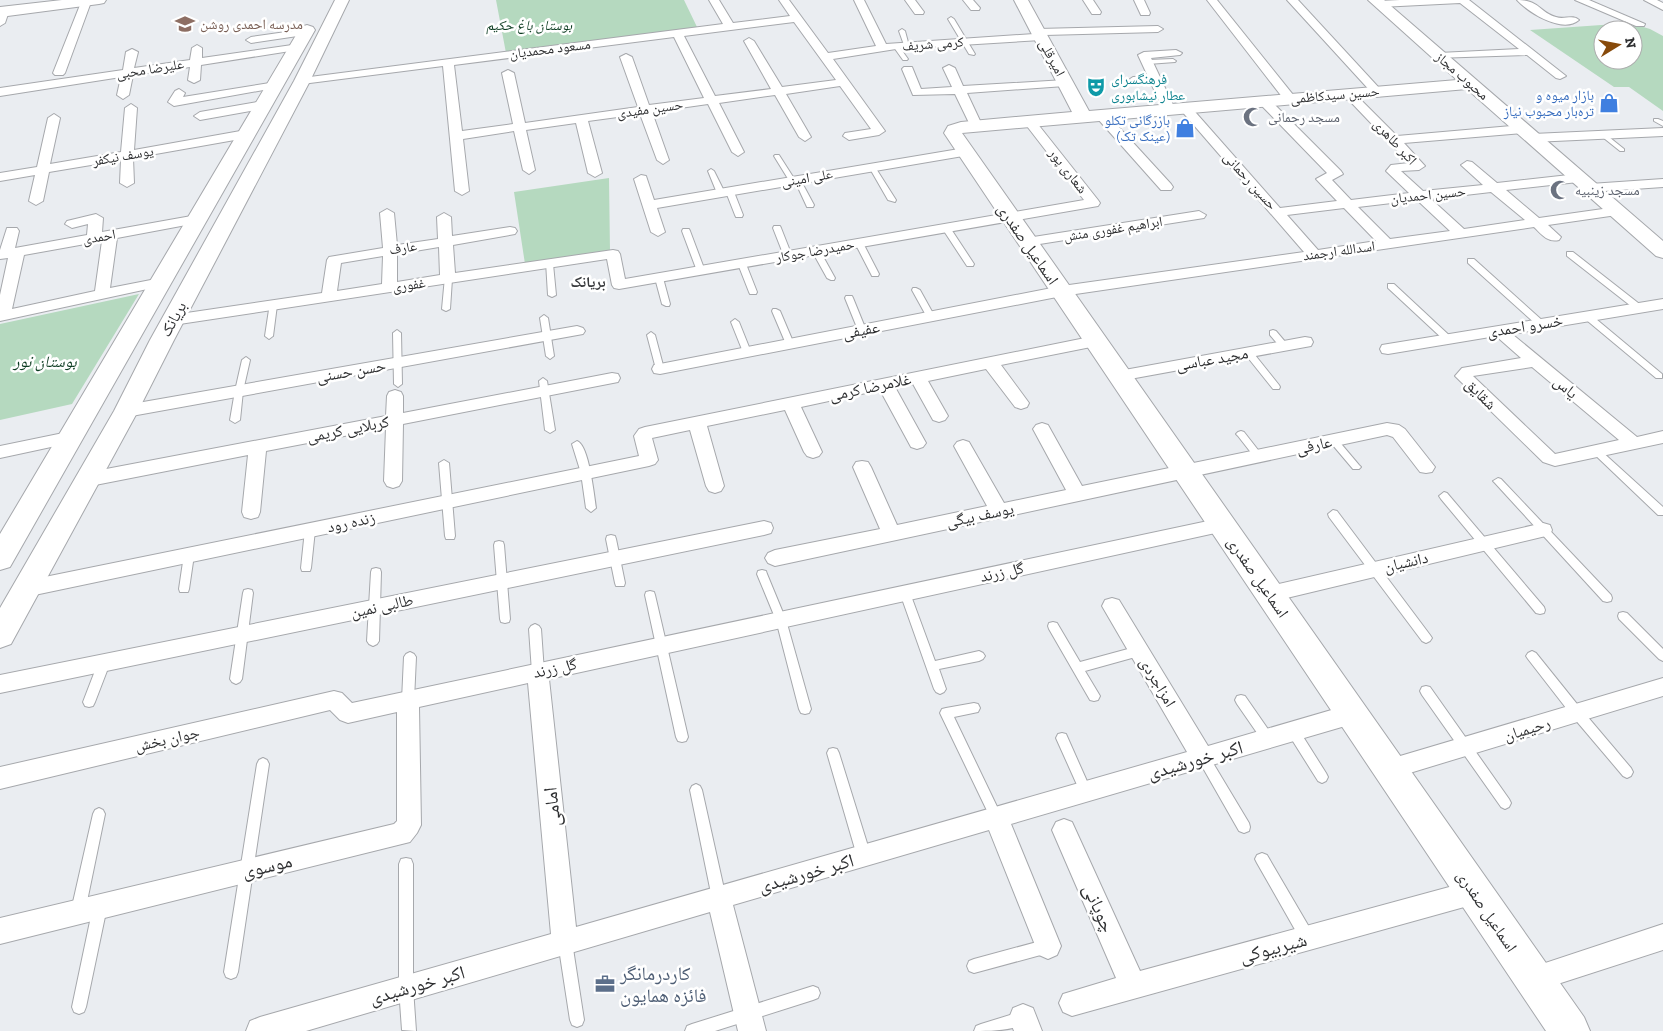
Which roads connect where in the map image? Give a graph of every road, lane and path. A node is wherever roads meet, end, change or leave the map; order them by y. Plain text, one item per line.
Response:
1 (322, 0) edge
2 (342, 0) edge
3 (714, 0) edge
4 (784, 0) edge
5 (859, 0) edge
6 (910, 0) edge
7 (1021, 0) edge
8 (1088, 0) edge
9 (1138, 0) edge
10 (1212, 0) edge
11 (1292, 0) edge
12 (1463, 0) edge
13 (1522, 0) edge
14 (1580, 0) edge
15 (1649, 0) edge
16 (92, 1) edge
17 (70, 2) edge
18 (1377, 2) edge
19 (1663, 7) edge
20 (919, 12) dead end
21 (1096, 12) dead end
22 (1, 15) edge
23 (798, 18) junction
24 (951, 20) dead end
25 (1574, 20) dead end
26 (1630, 20) edge
27 (1155, 25) joint
28 (730, 27) junction
29 (902, 31) dead end
30 (677, 33) junction
31 (1039, 34) junction
32 (303, 39) junction
33 (251, 40) dead end
34 (749, 41) dead end
35 (965, 42) junction
36 (577, 46) junction
37 (902, 46) junction
38 (197, 48) dead end
39 (882, 48) junction
40 (132, 52) dead end
41 (1530, 52) junction
42 (972, 54) dead end
43 (1440, 56) junction
44 (626, 57) dead end
45 (826, 57) junction
46 (1175, 57) dead end
47 (582, 58) dead end
48 (196, 62) junction
49 (448, 62) junction
50 (906, 64) joint
51 (949, 68) dead end
52 (128, 72) junction
53 (508, 73) dead end
54 (1560, 76) dead end
55 (1155, 78) junction
56 (1133, 79) dead end
57 (194, 80) dead end
58 (302, 81) junction
59 (844, 82) junction
60 (56, 83) junction
61 (1065, 83) junction
62 (1471, 84) junction
63 (276, 85) junction
64 (960, 90) junction
65 (778, 91) junction
66 (0, 92) edge
67 (1377, 92) junction
68 (179, 93) dead end
69 (1349, 94) junction
70 (123, 95) dead end
71 (1290, 99) junction
72 (711, 101) junction
73 (1264, 101) junction
74 (262, 105) junction
75 (131, 108) dead end
76 (1177, 109) junction
77 (646, 110) junction
78 (1102, 115) junction
79 (200, 116) dead end
80 (1083, 116) junction
81 (54, 118) dead end
82 (581, 118) junction
83 (1656, 120) dead end
84 (1028, 121) junction
85 (1663, 124) edge
86 (520, 127) junction
87 (1663, 132) edge
88 (274, 133) junction
89 (246, 134) junction
90 (1528, 134) junction
91 (1602, 134) junction
92 (967, 135) junction
93 (455, 136) junction
94 (849, 136) dead end
95 (805, 137) dead end
96 (1394, 140) junction
97 (1622, 150) dead end
98 (738, 152) dead end
99 (127, 155) junction
100 (777, 156) dead end
101 (664, 160) dead end
102 (1467, 165) dead end
103 (872, 168) junction
104 (42, 170) junction
105 (529, 170) dead end
106 (711, 171) dead end
107 (595, 174) dead end
108 (0, 177) edge
109 (641, 179) dead end
110 (795, 180) junction
111 (127, 183) dead end
112 (1584, 183) junction
113 (1663, 183) edge
114 (1495, 187) junction
115 (1166, 188) dead end
116 (462, 191) dead end
117 (726, 192) junction
118 (1421, 196) junction
119 (892, 200) dead end
120 (36, 201) dead end
121 (810, 204) dead end
122 (1348, 204) junction
123 (649, 205) junction
124 (1617, 211) junction
125 (1277, 212) junction
126 (387, 213) dead end
127 (739, 215) dead end
128 (1200, 215) dead end
129 (444, 216) dead end
130 (1010, 217) junction
131 (197, 218) junction
132 (1538, 223) junction
133 (72, 224) dead end
134 (777, 228) dead end
135 (946, 228) junction
136 (510, 231) dead end
137 (686, 231) dead end
138 (12, 232) dead end
139 (658, 232) dead end
140 (1461, 234) junction
141 (110, 235) junction
142 (1554, 237) dead end
143 (94, 238) junction
144 (446, 242) junction
145 (1027, 242) junction
146 (859, 243) junction
147 (1387, 244) junction
148 (390, 250) junction
149 (816, 251) junction
150 (1663, 252) edge
151 (8, 254) edge
152 (1570, 254) dead end
153 (1315, 255) junction
154 (788, 256) junction
155 (1471, 261) dead end
156 (549, 264) junction
157 (742, 264) junction
158 (970, 264) dead end
159 (701, 271) junction
160 (875, 274) dead end
161 (659, 278) junction
162 (831, 278) dead end
163 (448, 279) junction
164 (161, 282) junction
165 (619, 285) joint
166 (1391, 286) dead end
167 (389, 288) junction
168 (916, 290) dead end
169 (754, 292) dead end
170 (1062, 292) junction
171 (102, 295) junction
172 (552, 295) dead end
173 (329, 296) junction
174 (849, 298) dead end
175 (666, 304) dead end
176 (1663, 304) edge
177 (273, 305) junction
178 (1639, 308) junction
179 (446, 309) dead end
180 (776, 311) dead end
181 (2, 316) edge
182 (1588, 316) junction
183 (931, 317) junction
184 (544, 318) dead end
185 (173, 320) junction
186 (735, 322) dead end
187 (1541, 324) junction
188 (862, 330) junction
189 (1499, 330) junction
190 (577, 331) dead end
191 (397, 333) dead end
192 (1273, 333) dead end
193 (651, 335) dead end
194 (269, 336) dead end
195 (547, 336) junction
196 (1448, 339) junction
197 (1095, 341) junction
198 (1305, 342) dead end
199 (790, 344) junction
200 (1284, 346) junction
201 (1388, 349) dead end
202 (747, 352) junction
203 (1248, 352) junction
204 (550, 356) dead end
205 (246, 360) dead end
206 (1536, 361) junction
207 (397, 363) junction
208 (990, 363) junction
209 (660, 369) joint
210 (1119, 376) junction
211 (1659, 376) dead end
212 (612, 378) dead end
213 (918, 378) junction
214 (885, 384) junction
215 (543, 386) junction
216 (1276, 387) dead end
217 (239, 390) junction
218 (396, 390) joint
219 (1021, 403) dead end
220 (791, 404) junction
221 (126, 410) junction
222 (939, 416) dead end
223 (235, 420) dead end
224 (394, 420) junction
225 (697, 423) junction
226 (1042, 429) dead end
227 (550, 430) dead end
228 (645, 433) joint
229 (1241, 434) dead end
230 (73, 437) junction
231 (1663, 437) edge
232 (1334, 441) junction
233 (917, 443) dead end
234 (1633, 443) junction
235 (577, 444) dead end
236 (963, 446) dead end
237 (258, 447) junction
238 (1596, 451) junction
239 (0, 452) edge
240 (812, 452) dead end
241 (1259, 457) junction
242 (444, 463) dead end
243 (862, 467) dead end
244 (1356, 467) dead end
245 (1426, 467) dead end
246 (1186, 472) junction
247 (586, 474) junction
248 (85, 480) junction
249 (393, 481) dead end
250 (1498, 481) dead end
251 (715, 486) dead end
252 (1078, 495) junction
253 (1444, 496) dead end
254 (446, 502) junction
255 (591, 508) dead end
256 (999, 511) junction
257 (251, 512) dead end
258 (1662, 512) dead end
259 (1333, 514) dead end
260 (1222, 525) junction
261 (764, 528) dead end
262 (310, 530) junction
263 (1543, 530) junction
264 (892, 534) junction
265 (450, 536) dead end
266 (1484, 544) junction
267 (498, 545) dead end
268 (613, 548) junction
269 (190, 555) junction
270 (775, 558) dead end
271 (0, 559) edge
272 (306, 568) dead end
273 (1374, 570) junction
274 (376, 572) dead end
275 (762, 574) dead end
276 (502, 581) junction
277 (620, 583) dead end
278 (25, 589) junction
279 (184, 589) dead end
280 (248, 593) dead end
281 (905, 593) junction
282 (1270, 594) junction
283 (650, 595) dead end
284 (1606, 598) dead end
285 (1112, 606) dead end
286 (374, 607) junction
287 (1540, 610) dead end
288 (1623, 616) dead end
289 (505, 619) dead end
290 (781, 620) junction
291 (1052, 626) dead end
292 (536, 630) dead end
293 (242, 634) junction
294 (0, 635) edge
295 (1426, 638) dead end
296 (372, 641) dead end
297 (660, 646) junction
298 (1139, 651) junction
299 (979, 656) dead end
300 (1532, 656) dead end
301 (1663, 656) edge
302 (410, 657) dead end
303 (104, 662) junction
304 (932, 666) junction
305 (1078, 668) junction
306 (538, 672) junction
307 (236, 679) dead end
308 (0, 684) edge
309 (1663, 687) edge
310 (940, 688) dead end
311 (1426, 692) dead end
312 (1094, 696) dead end
313 (334, 700) joint
314 (408, 700) junction
315 (1241, 700) dead end
316 (89, 702) dead end
317 (974, 708) dead end
318 (805, 709) dead end
319 (1352, 714) junction
320 (1577, 714) junction
321 (1293, 731) junction
322 (682, 737) dead end
323 (1062, 738) dead end
324 (1268, 739) junction
325 (1464, 747) junction
326 (833, 753) dead end
327 (1203, 757) junction
328 (262, 764) dead end
329 (1390, 769) junction
330 (1627, 772) dead end
331 (1322, 777) dead end
332 (0, 778) edge
333 (696, 790) dead end
334 (1086, 792) junction
335 (1505, 803) dead end
336 (99, 814) dead end
337 (996, 817) junction
338 (1244, 827) dead end
339 (1064, 830) dead end
340 (864, 856) junction
341 (1262, 859) dead end
342 (406, 864) dead end
343 (248, 870) junction
344 (1475, 892) junction
345 (719, 898) junction
346 (89, 909) junction
347 (0, 931) edge
348 (1663, 937) edge
349 (1308, 938) junction
350 (566, 942) junction
351 (1048, 946) joint
352 (974, 966) dead end
353 (231, 972) dead end
354 (1533, 979) junction
355 (1133, 986) junction
356 (406, 988) junction
357 (813, 993) dead end
358 (1072, 1003) dead end
359 (80, 1006) dead end
360 (577, 1020) dead end
361 (750, 1022) edge
362 (1026, 1024) edge
363 (409, 1030) edge
364 (260, 1031) edge
365 (692, 1031) edge
366 (981, 1031) edge
367 (1570, 1031) edge

1 - 32 main road, بریانک
2 - 58 main road, بریانک
3 - 28 street
4 - 23 street
5 - 39 street
6 - 20 street
7 - 31 main road, امیرقلی
8 - 21 street
9 - 27 street
10 - 71 street
11 - 67 street
12 - 18 street
12 - 41 street
13 - 25 street
14 - 26 street
15 - 19 street
16 - 17 main road
16 - 60 street
17 - 22 main road
18 - 43 main road, محبوب مجاز
23 - 28 street, مسعود محمدیان
23 - 45 street
24 - 35 lane
27 - 31 street
28 - 30 street, مسعود محمدیان
29 - 37 lane
30 - 36 street, مسعود محمدیان
30 - 72 street
31 - 35 street, کرمی شریف
31 - 61 main road, امیرقلی
32 - 33 street
32 - 48 street, علیرضا محبی
32 - 63 main road, بریانک
34 - 65 street
35 - 37 street, کرمی شریف
35 - 42 lane
36 - 47 street
36 - 49 street, مسعود محمدیان
37 - 39 street, کرمی شریف
37 - 50 lane
38 - 48 street
39 - 45 street, کرمی شریف
40 - 52 street
41 - 43 street
41 - 54 street
43 - 62 main road, محبوب مجاز
44 - 77 street
45 - 59 street
46 - 55 street, حسین رحمانی
48 - 52 street, علیرضا محبی
48 - 57 street
49 - 58 street, مسعود محمدیان
49 - 93 street
50 - 64 street
51 - 64 street
52 - 60 street, علیرضا محبی
52 - 70 street
53 - 86 street
55 - 56 lane
55 - 76 street, حسین رحمانی
58 - 88 main road, بریانک
59 - 65 street, حسین مفیدی
59 - 94 street
60 - 66 street, علیرضا محبی
61 - 64 street
61 - 80 main road, امیرقلی
62 - 67 main road, حسین سیدکاظمی
62 - 90 main road, محبوب مجاز
63 - 68 street
63 - 74 main road, بریانک
64 - 92 street
65 - 72 street, حسین مفیدی
65 - 95 street
67 - 69 main road, حسین سیدکاظمی
69 - 71 main road, حسین سیدکاظمی
69 - 96 street, اکبر طاهری
71 - 73 main road, حسین سیدکاظمی
72 - 77 street, حسین مفیدی
72 - 98 street
73 - 76 main road, حسین سیدکاظمی
73 - 122 street
74 - 79 street
74 - 89 main road, بریانک
75 - 99 street
76 - 78 main road, حسین سیدکاظمی
76 - 125 street, حسین رحمانی
77 - 82 street, حسین مفیدی
77 - 101 street
78 - 80 main road, حسین سیدکاظمی
78 - 115 street
80 - 84 main road, حسین سیدکاظمی
81 - 104 street
82 - 86 street, حسین مفیدی
82 - 107 street
83 - 85 lane
84 - 92 main road, حسین سیدکاظمی
84 - 130 street, شعاری پور
86 - 93 street, حسین مفیدی
86 - 105 street
87 - 91 street
88 - 89 main road
88 - 185 main road, بریانک
89 - 99 street, یوسف نیکفر
89 - 131 main road, بریانک
90 - 91 street
90 - 96 street
90 - 112 main road, محبوب مجاز
91 - 97 lane
92 - 103 street, علی امینی
92 - 130 main road, اسماعیل صفدری
93 - 116 street
96 - 118 street, اکبر طاهری
99 - 104 street, یوسف نیکفر
99 - 111 street
100 - 110 lane
102 - 114 street
103 - 110 street, علی امینی
103 - 119 lane
104 - 108 street, یوسف نیکفر
104 - 120 street
106 - 117 lane
109 - 123 street
110 - 117 street, علی امینی
110 - 121 lane
112 - 113 street, حسین احمدیان
112 - 114 street, حسین احمدیان
112 - 124 main road, محبوب مجاز
114 - 118 street, حسین احمدیان
114 - 132 street
117 - 123 street, علی امینی
117 - 127 lane
118 - 122 street, حسین احمدیان
118 - 140 street
122 - 125 street, حسین احمدیان
122 - 147 street
123 - 139 street
124 - 132 street, اسدالله ارجمند
124 - 150 main road, محبوب مجاز
125 - 153 street, حسین رحمانی
126 - 148 street
128 - 145 street, ابراهیم غفوری منش
129 - 144 street
130 - 135 street, حمیدرضا جوکار
130 - 145 main road, اسماعیل صفدری
131 - 141 street, احمدی
131 - 164 main road, بریانک
132 - 140 street, اسدالله ارجمند
132 - 142 street
133 - 143 street
134 - 154 lane
135 - 146 street, حمیدرضا جوکار
135 - 158 lane
136 - 144 street, عارف
137 - 159 lane
138 - 151 street
140 - 147 street, اسدالله ارجمند
141 - 143 street, احمدی
141 - 171 street
143 - 151 street, احمدی
144 - 148 street, عارف
144 - 163 street
145 - 170 main road, اسماعیل صفدری
146 - 149 street, حمیدرضا جوکار
146 - 160 lane
147 - 153 street, اسدالله ارجمند
148 - 167 street
148 - 173 street, عارف
149 - 154 street, حمیدرضا جوکار
149 - 162 lane
151 - 181 street
152 - 178 lane
153 - 170 street, اسدالله ارجمند
154 - 157 street, حمیدرضا جوکار
155 - 187 lane
156 - 163 street, غفوری
156 - 165 street, غفوری
156 - 172 lane
157 - 159 street, حمیدرضا جوکار
157 - 169 lane
159 - 161 street, حمیدرضا جوکار
161 - 165 street, حمیدرضا جوکار
161 - 175 lane
163 - 167 street, غفوری
163 - 179 lane
164 - 171 street
164 - 230 main road, بریانک
166 - 196 lane
167 - 173 street, غفوری
168 - 183 lane
170 - 183 street, عفیفی
170 - 197 main road, اسماعیل صفدری
171 - 181 street
173 - 177 street, غفوری
174 - 188 lane
176 - 178 street, خسرو احمدی
177 - 185 street, غفوری
177 - 194 lane
178 - 182 street, خسرو احمدی
180 - 199 lane
182 - 187 street, خسرو احمدی
182 - 211 lane
183 - 188 street, عفیفی
184 - 195 lane
185 - 221 main road, بریانک
186 - 202 lane
187 - 189 street, خسرو احمدی
188 - 199 street, عفیفی
189 - 196 street, خسرو احمدی
189 - 206 street, یاس
190 - 195 street, حسن حسنی
191 - 207 lane
192 - 200 lane
193 - 209 lane
195 - 204 lane
195 - 207 street, حسن حسنی
196 - 201 street, خسرو احمدی
197 - 208 street, غلامرضا کرمی
197 - 210 main road, اسماعیل صفدری
198 - 200 street, مجید عباسی
199 - 202 street, عفیفی
200 - 203 street, مجید عباسی
202 - 209 street, عفیفی
203 - 210 street, مجید عباسی
203 - 216 lane
205 - 217 lane
206 - 234 street, یاس
206 - 238 street, شقایق
207 - 217 street, حسن حسنی
207 - 218 lane
208 - 213 street, غلامرضا کرمی
208 - 219 street
210 - 246 main road, اسماعیل صفدری
212 - 215 street, کربلایی کریمی
213 - 214 street, غلامرضا کرمی
213 - 222 street
214 - 220 street, غلامرضا کرمی
214 - 233 street
215 - 224 street, کربلایی کریمی
215 - 227 lane
217 - 221 street, حسن حسنی
217 - 223 lane
218 - 224 street
220 - 225 street, غلامرضا کرمی
220 - 240 street
221 - 248 main road, بریانک
224 - 237 street, کربلایی کریمی
224 - 249 street
225 - 228 street, غلامرضا کرمی
225 - 251 street
226 - 252 street
228 - 247 street, زنده رود
229 - 241 lane
230 - 239 street
230 - 271 main road, بریانک
231 - 234 street
232 - 241 street, عارفی
232 - 244 lane
232 - 245 street, عارفی
234 - 238 street
235 - 247 lane
236 - 256 street
237 - 248 street, کربلایی کریمی
237 - 257 street
238 - 258 lane
241 - 246 street, عارفی
242 - 254 lane
243 - 264 street
246 - 252 street, یوسف بیگی
246 - 260 main road, اسماعیل صفدری
247 - 254 street, زنده رود
247 - 255 lane
248 - 278 main road, بریانک
250 - 263 lane
252 - 256 street, یوسف بیگی
253 - 266 lane
254 - 262 street, زنده رود
254 - 265 lane
256 - 264 street, یوسف بیگی
259 - 273 lane
260 - 281 street, گل زرند
260 - 282 main road, اسماعیل صفدری
261 - 268 street, طالبی نمین
262 - 269 street, زنده رود
262 - 272 lane
263 - 266 street, دانشیان
263 - 284 lane
264 - 270 street, یوسف بیگی
266 - 273 street, دانشیان
266 - 287 lane
267 - 276 lane
268 - 276 street, طالبی نمین
268 - 277 lane
269 - 278 street, زنده رود
269 - 279 lane
273 - 282 street, دانشیان
273 - 295 lane
274 - 286 lane
275 - 290 lane
276 - 286 street, طالبی نمین
276 - 289 lane
278 - 294 main road, بریانک
280 - 293 lane
281 - 290 street, گل زرند
281 - 304 lane
282 - 319 main road, اسماعیل صفدری
283 - 297 lane
285 - 298 street, امزاجردی
286 - 293 street, طالبی نمین
286 - 296 lane
288 - 301 lane
290 - 297 street, گل زرند
290 - 318 lane
291 - 305 lane
292 - 306 lane
293 - 303 street, طالبی نمین
293 - 307 lane
297 - 306 street, گل زرند
297 - 322 lane
298 - 305 lane
298 - 327 street, امزاجردی
299 - 304 lane
300 - 320 lane
302 - 314 lane
303 - 308 street, طالبی نمین
303 - 316 lane
304 - 310 lane
305 - 312 lane
306 - 314 street, گل زرند
306 - 350 street, امامی
309 - 320 street, رحیمیان
311 - 325 lane
313 - 314 street, گل زرند
313 - 332 street, جوان بخش
314 - 343 street, موسوی
315 - 324 lane
317 - 337 lane
319 - 321 street, اکبر خورشیدی
319 - 329 main road, اسماعیل صفدری
320 - 325 street, رحیمیان
320 - 330 lane
321 - 324 street, اکبر خورشیدی
321 - 331 lane
323 - 334 lane
324 - 327 street, اکبر خورشیدی
325 - 329 street, رحیمیان
325 - 335 lane
326 - 340 lane
327 - 334 street, اکبر خورشیدی
327 - 338 lane
328 - 343 lane
329 - 344 main road, اسماعیل صفدری
333 - 345 lane
334 - 337 street, اکبر خورشیدی
336 - 346 lane
337 - 340 street, اکبر خورشیدی
337 - 351 street
339 - 355 street, چوپانی
340 - 345 street, اکبر خورشیدی
341 - 349 lane
342 - 356 lane
343 - 346 street, موسوی
343 - 353 lane
344 - 349 street, شیربیوکی
344 - 354 main road, اسماعیل صفدری
345 - 350 street, اکبر خورشیدی
345 - 361 street
346 - 347 street, موسوی
346 - 359 lane
348 - 354 street
349 - 355 street, شیربیوکی
350 - 356 street, اکبر خورشیدی
350 - 360 lane
351 - 352 lane
354 - 367 main road, اسماعیل صفدری
355 - 358 street, شیربیوکی
356 - 363 lane
356 - 364 street, اکبر خورشیدی
357 - 361 lane
361 - 365 lane
362 - 366 lane

